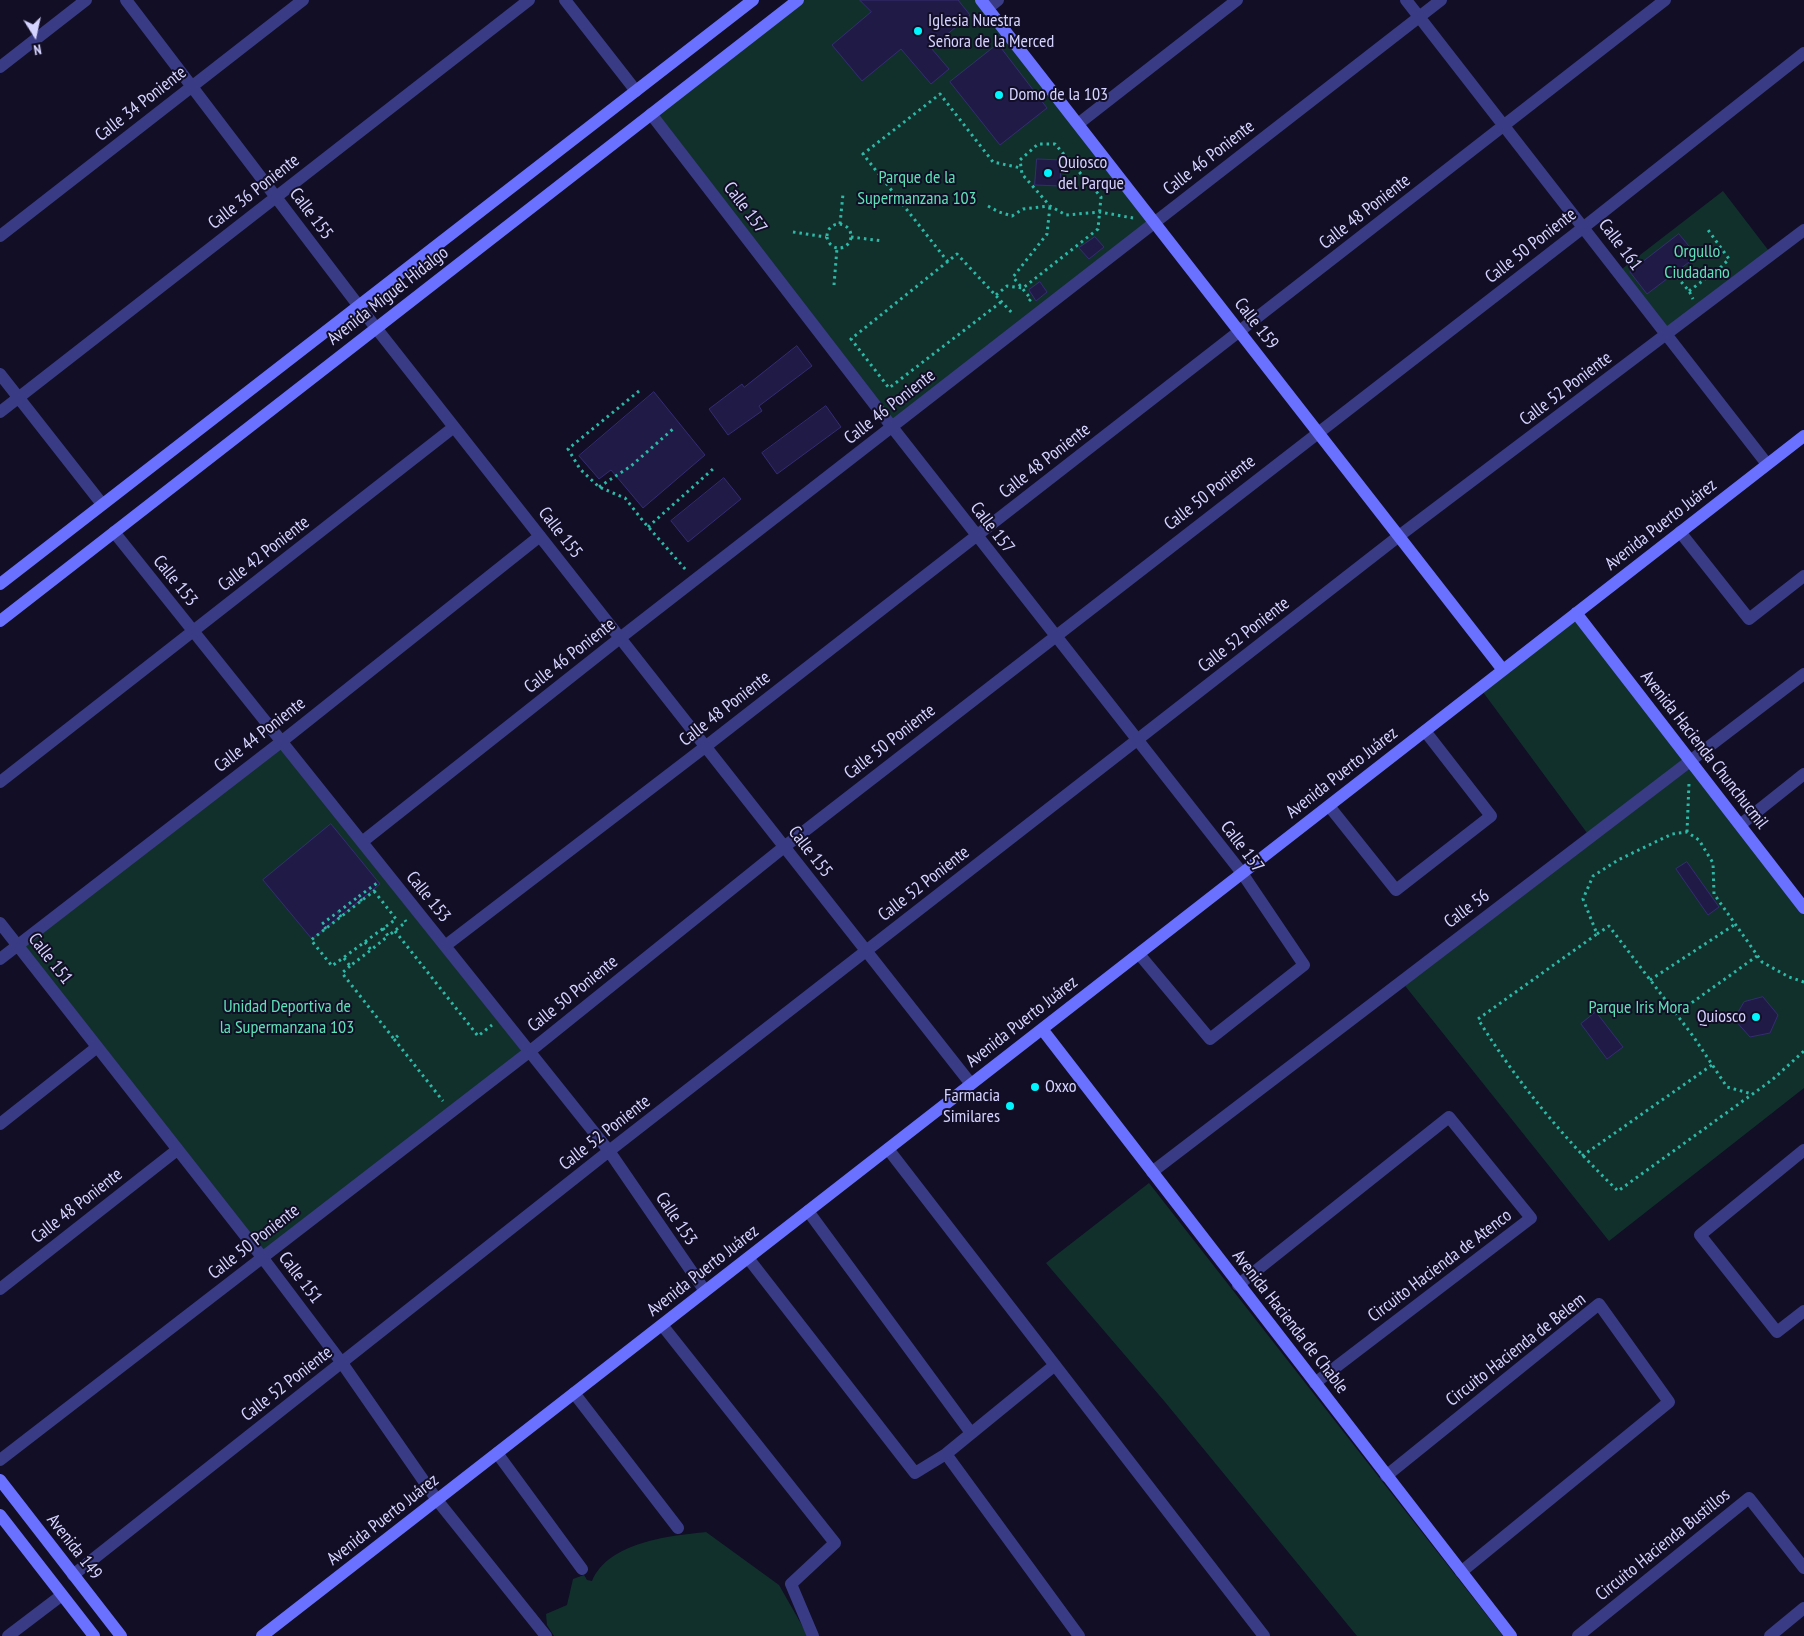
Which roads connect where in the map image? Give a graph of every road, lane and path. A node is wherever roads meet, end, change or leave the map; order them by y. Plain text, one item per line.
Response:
1 (86, 0) edge
2 (126, 0) edge
3 (303, 0) edge
4 (529, 0) edge
5 (565, 0) edge
6 (753, 0) edge
7 (798, 0) edge
8 (998, 0) edge
9 (1237, 0) edge
10 (1406, 0) edge
11 (1441, 0) edge
12 (1665, 0) edge
13 (984, 4) edge
14 (1419, 17) junction
15 (1804, 53) edge
16 (0, 67) edge
17 (192, 87) junction
18 (636, 91) junction
19 (651, 114) junction
20 (1078, 124) junction
21 (1504, 125) junction
22 (1021, 168) junction
23 (843, 194) dead end
24 (276, 197) junction
25 (988, 206) dead end
26 (1050, 206) junction
27 (1100, 212) junction
28 (1154, 223) junction
29 (840, 224) junction
30 (1584, 227) junction
31 (1706, 227) dead end
32 (1804, 230) edge
33 (793, 232) dead end
34 (0, 236) edge
35 (826, 237) junction
36 (851, 237) junction
37 (883, 241) dead end
38 (837, 248) junction
39 (948, 262) junction
40 (1677, 277) dead end
41 (834, 285) dead end
42 (1023, 288) junction
43 (1689, 291) junction
44 (996, 295) junction
45 (1001, 302) junction
46 (1025, 304) dead end
47 (358, 305) junction
48 (1019, 309) dead end
49 (1694, 314) junction
50 (376, 327) junction
51 (1239, 332) junction
52 (1666, 336) junction
53 (0, 374) edge
54 (639, 391) dead end
55 (18, 398) junction
56 (0, 412) edge
57 (454, 428) junction
58 (892, 428) junction
59 (673, 429) dead end
60 (1317, 432) junction
61 (1804, 436) edge
62 (1767, 464) junction
63 (714, 468) dead end
64 (599, 487) junction
65 (102, 504) junction
66 (648, 526) junction
67 (114, 532) junction
68 (1680, 532) junction
69 (540, 536) junction
70 (977, 536) junction
71 (1399, 536) junction
72 (1804, 576) edge
73 (695, 580) junction
74 (0, 584) edge
75 (1576, 613) junction
76 (0, 621) edge
77 (193, 631) junction
78 (1055, 636) junction
79 (620, 638) junction
80 (1503, 670) junction
81 (1804, 674) edge
82 (1425, 731) junction
83 (1137, 740) junction
84 (281, 742) junction
85 (705, 747) junction
86 (1690, 760) junction
87 (1804, 774) edge
88 (0, 782) edge
89 (1329, 806) junction
90 (1740, 825) junction
91 (1687, 832) junction
92 (362, 842) junction
93 (784, 847) junction
94 (1242, 873) junction
95 (382, 890) dead end
96 (358, 897) junction
97 (362, 901) junction
98 (1804, 908) edge
99 (338, 912) junction
100 (400, 914) dead end
101 (341, 917) junction
102 (0, 923) edge
103 (1734, 925) junction
104 (383, 928) junction
105 (326, 929) junction
106 (395, 931) junction
107 (1597, 934) junction
108 (388, 936) junction
109 (365, 942) junction
110 (17, 945) junction
111 (445, 946) junction
112 (371, 950) junction
113 (866, 951) junction
114 (1139, 954) junction
115 (1758, 956) junction
116 (0, 958) edge
117 (344, 958) junction
118 (350, 966) junction
119 (1650, 980) junction
120 (1804, 982) edge
121 (1676, 1014) junction
122 (1042, 1029) junction
123 (401, 1033) dead end
124 (478, 1036) dead end
125 (394, 1039) junction
126 (96, 1048) junction
127 (1804, 1051) edge
128 (529, 1052) junction
129 (1712, 1065) junction
130 (971, 1084) junction
131 (1752, 1094) junction
132 (451, 1112) junction
133 (0, 1124) edge
134 (888, 1149) junction
135 (177, 1150) junction
136 (1804, 1150) edge
137 (609, 1152) junction
138 (1582, 1156) junction
139 (1152, 1172) junction
140 (808, 1211) junction
141 (262, 1257) junction
142 (748, 1258) junction
143 (1238, 1285) junction
144 (0, 1289) edge
145 (704, 1292) junction
146 (1804, 1311) edge
147 (662, 1325) junction
148 (342, 1363) junction
149 (1055, 1365) junction
150 (1314, 1384) junction
151 (574, 1393) junction
152 (971, 1432) junction
153 (497, 1453) junction
154 (946, 1454) junction
155 (0, 1460) edge
156 (1386, 1476) junction
157 (0, 1480) edge
158 (437, 1500) junction
159 (0, 1515) edge
160 (678, 1528) dead end
161 (1804, 1568) edge
162 (582, 1569) dead end
163 (1461, 1572) junction
164 (73, 1575) junction
165 (62, 1595) junction
166 (1804, 1608) edge
167 (8, 1636) edge
168 (94, 1636) edge
169 (121, 1636) edge
170 (262, 1636) edge
171 (546, 1636) edge
172 (813, 1636) edge
173 (1079, 1636) edge
174 (1264, 1636) edge
175 (1511, 1636) edge
176 (1578, 1636) edge
177 (1770, 1636) edge

1 - 16 street
2 - 17 street, Calle 155
3 - 17 street, Calle 34 Poniente
4 - 24 street, Calle 36 Poniente
5 - 18 street
6 - 18 street, Avenida Miguel Hidalgo
7 - 19 street, Avenida Miguel Hidalgo
8 - 13 street
9 - 20 street
10 - 14 street, Calle 161
11 - 14 street, Calle 46 Poniente
12 - 21 street, Calle 48 Poniente
13 - 20 street, Calle 159
14 - 21 street, Calle 161
14 - 28 street, Calle 46 Poniente
15 - 30 street, Calle 50 Poniente
17 - 24 street, Calle 155
17 - 34 street, Calle 34 Poniente
18 - 47 street, Avenida Miguel Hidalgo
19 - 50 street, Avenida Miguel Hidalgo
19 - 58 street, Calle 157
20 - 28 street, Calle 159
21 - 30 street, Calle 161
21 - 51 street, Calle 48 Poniente
22 - 26 path
22 - 27 path
22 - 39 path
23 - 29 path
24 - 47 street, Calle 155
24 - 55 street, Calle 36 Poniente
25 - 26 path
26 - 27 path
26 - 42 path
27 - 28 path
27 - 42 path
28 - 51 street, Calle 159
28 - 58 street, Calle 46 Poniente
29 - 35 path
29 - 36 path
30 - 52 street, Calle 161
30 - 60 street, Calle 50 Poniente
31 - 43 path
32 - 49 street, Calle 52 Poniente
33 - 35 path
35 - 38 path
36 - 37 path
36 - 38 path
38 - 41 path
39 - 44 path
39 - 45 path
40 - 43 path
42 - 44 path
42 - 46 path
43 - 49 path
44 - 45 path
45 - 48 path
47 - 50 street, Calle 155
47 - 65 street, Avenida Miguel Hidalgo
49 - 52 street, Calle 52 Poniente
50 - 57 street, Calle 155
50 - 67 street, Avenida Miguel Hidalgo
51 - 60 street, Calle 159
51 - 70 street, Calle 48 Poniente
52 - 62 street, Calle 161
52 - 71 street, Calle 52 Poniente
53 - 55 street
54 - 64 path
55 - 56 street, Calle 36 Poniente
55 - 65 street
57 - 69 street, Calle 155
57 - 77 street, Calle 42 Poniente
58 - 70 street, Calle 157
58 - 73 street, Calle 46 Poniente
59 - 64 path
60 - 71 street, Calle 159
60 - 78 street, Calle 50 Poniente
61 - 62 street, Avenida Puerto Juárez
62 - 68 street, Avenida Puerto Juárez
63 - 66 path
64 - 66 path
65 - 74 street, Avenida Miguel Hidalgo
66 - 73 path
67 - 76 street, Avenida Miguel Hidalgo
67 - 77 street, Calle 153
68 - 72 street
68 - 75 street, Avenida Puerto Juárez
69 - 79 street, Calle 155
69 - 84 street, Calle 44 Poniente
70 - 78 street, Calle 157
70 - 85 street, Calle 48 Poniente
71 - 80 street, Calle 159
71 - 83 street, Calle 52 Poniente
73 - 79 street, Calle 46 Poniente
75 - 80 street, Avenida Puerto Juárez
75 - 86 street, Avenida Hacienda Chunchucmil
77 - 84 street, Calle 153
77 - 88 street, Calle 42 Poniente
78 - 83 street, Calle 157
78 - 93 street, Calle 50 Poniente
79 - 85 street, Calle 155
79 - 92 street, Calle 46 Poniente
80 - 82 street, Avenida Puerto Juárez
81 - 86 street, Calle 56
82 - 89 street, Avenida Puerto Juárez
82 - 89 street
83 - 94 street, Calle 157
83 - 113 street, Calle 52 Poniente
84 - 92 street, Calle 153
84 - 110 street, Calle 44 Poniente
85 - 93 street, Calle 155
85 - 111 street, Calle 48 Poniente
86 - 90 street, Avenida Hacienda Chunchucmil
86 - 91 path
86 - 139 street, Calle 56
87 - 90 street
89 - 94 street, Avenida Puerto Juárez
90 - 98 street, Avenida Hacienda Chunchucmil
91 - 103 path
91 - 107 path
92 - 111 street, Calle 153
93 - 113 street, Calle 155
93 - 128 street, Calle 50 Poniente
94 - 114 street, Avenida Puerto Juárez
94 - 114 street, Calle 157
95 - 96 path
96 - 97 path
96 - 99 path
97 - 101 path
97 - 104 path
99 - 101 path
99 - 105 path
100 - 106 path
101 - 105 path
102 - 110 street, Calle 151
103 - 115 path
103 - 119 path
104 - 108 path
104 - 109 path
105 - 117 path
106 - 108 path
106 - 124 path
107 - 119 path
107 - 138 path
108 - 112 path
109 - 112 path
109 - 117 path
110 - 116 street, Calle 44 Poniente
110 - 126 street, Calle 151
111 - 128 street, Calle 153
112 - 118 path
113 - 130 street, Calle 155
113 - 137 street, Calle 52 Poniente
114 - 122 street, Avenida Puerto Juárez
115 - 120 path
115 - 121 path
117 - 118 path
118 - 125 path
119 - 121 path
121 - 129 path
122 - 130 street, Avenida Puerto Juárez
122 - 139 street, Avenida Hacienda de Chable
123 - 125 path
125 - 132 path
126 - 133 street
126 - 135 street, Calle 151
127 - 131 path
128 - 132 street, Calle 50 Poniente
128 - 137 street, Calle 153
129 - 131 path
129 - 138 path
130 - 134 street, Avenida Puerto Juárez
131 - 138 path
132 - 141 street, Calle 50 Poniente
134 - 140 street, Avenida Puerto Juárez
134 - 149 street
135 - 141 street, Calle 151
135 - 144 street, Calle 48 Poniente
136 - 146 street
137 - 145 street, Calle 153
137 - 148 street, Calle 52 Poniente
139 - 143 street, Avenida Hacienda de Chable
140 - 142 street, Avenida Puerto Juárez
140 - 152 street
141 - 148 street, Calle 151
141 - 155 street, Calle 50 Poniente
142 - 145 street, Avenida Puerto Juárez
142 - 154 street
143 - 150 street, Avenida Hacienda de Chable
143 - 150 street, Circuito Hacienda de Atenco
145 - 147 street, Avenida Puerto Juárez
147 - 151 street, Avenida Puerto Juárez
147 - 172 street
148 - 158 street, Calle 151
148 - 164 street, Calle 52 Poniente
149 - 152 street
149 - 174 street
150 - 156 street, Avenida Hacienda de Chable
151 - 153 street, Avenida Puerto Juárez
151 - 160 street
152 - 154 street
153 - 158 street, Avenida Puerto Juárez
153 - 162 street
154 - 173 street
156 - 163 street, Avenida Hacienda de Chable
156 - 163 street, Circuito Hacienda de Belem
157 - 164 street, Avenida 149
158 - 170 street, Avenida Puerto Juárez
158 - 171 street, Calle 151
159 - 165 street
161 - 176 street, Circuito Hacienda Bustillos
163 - 175 street, Avenida Hacienda de Chable
164 - 169 street, Avenida 149
165 - 167 street
165 - 168 street
166 - 177 street

